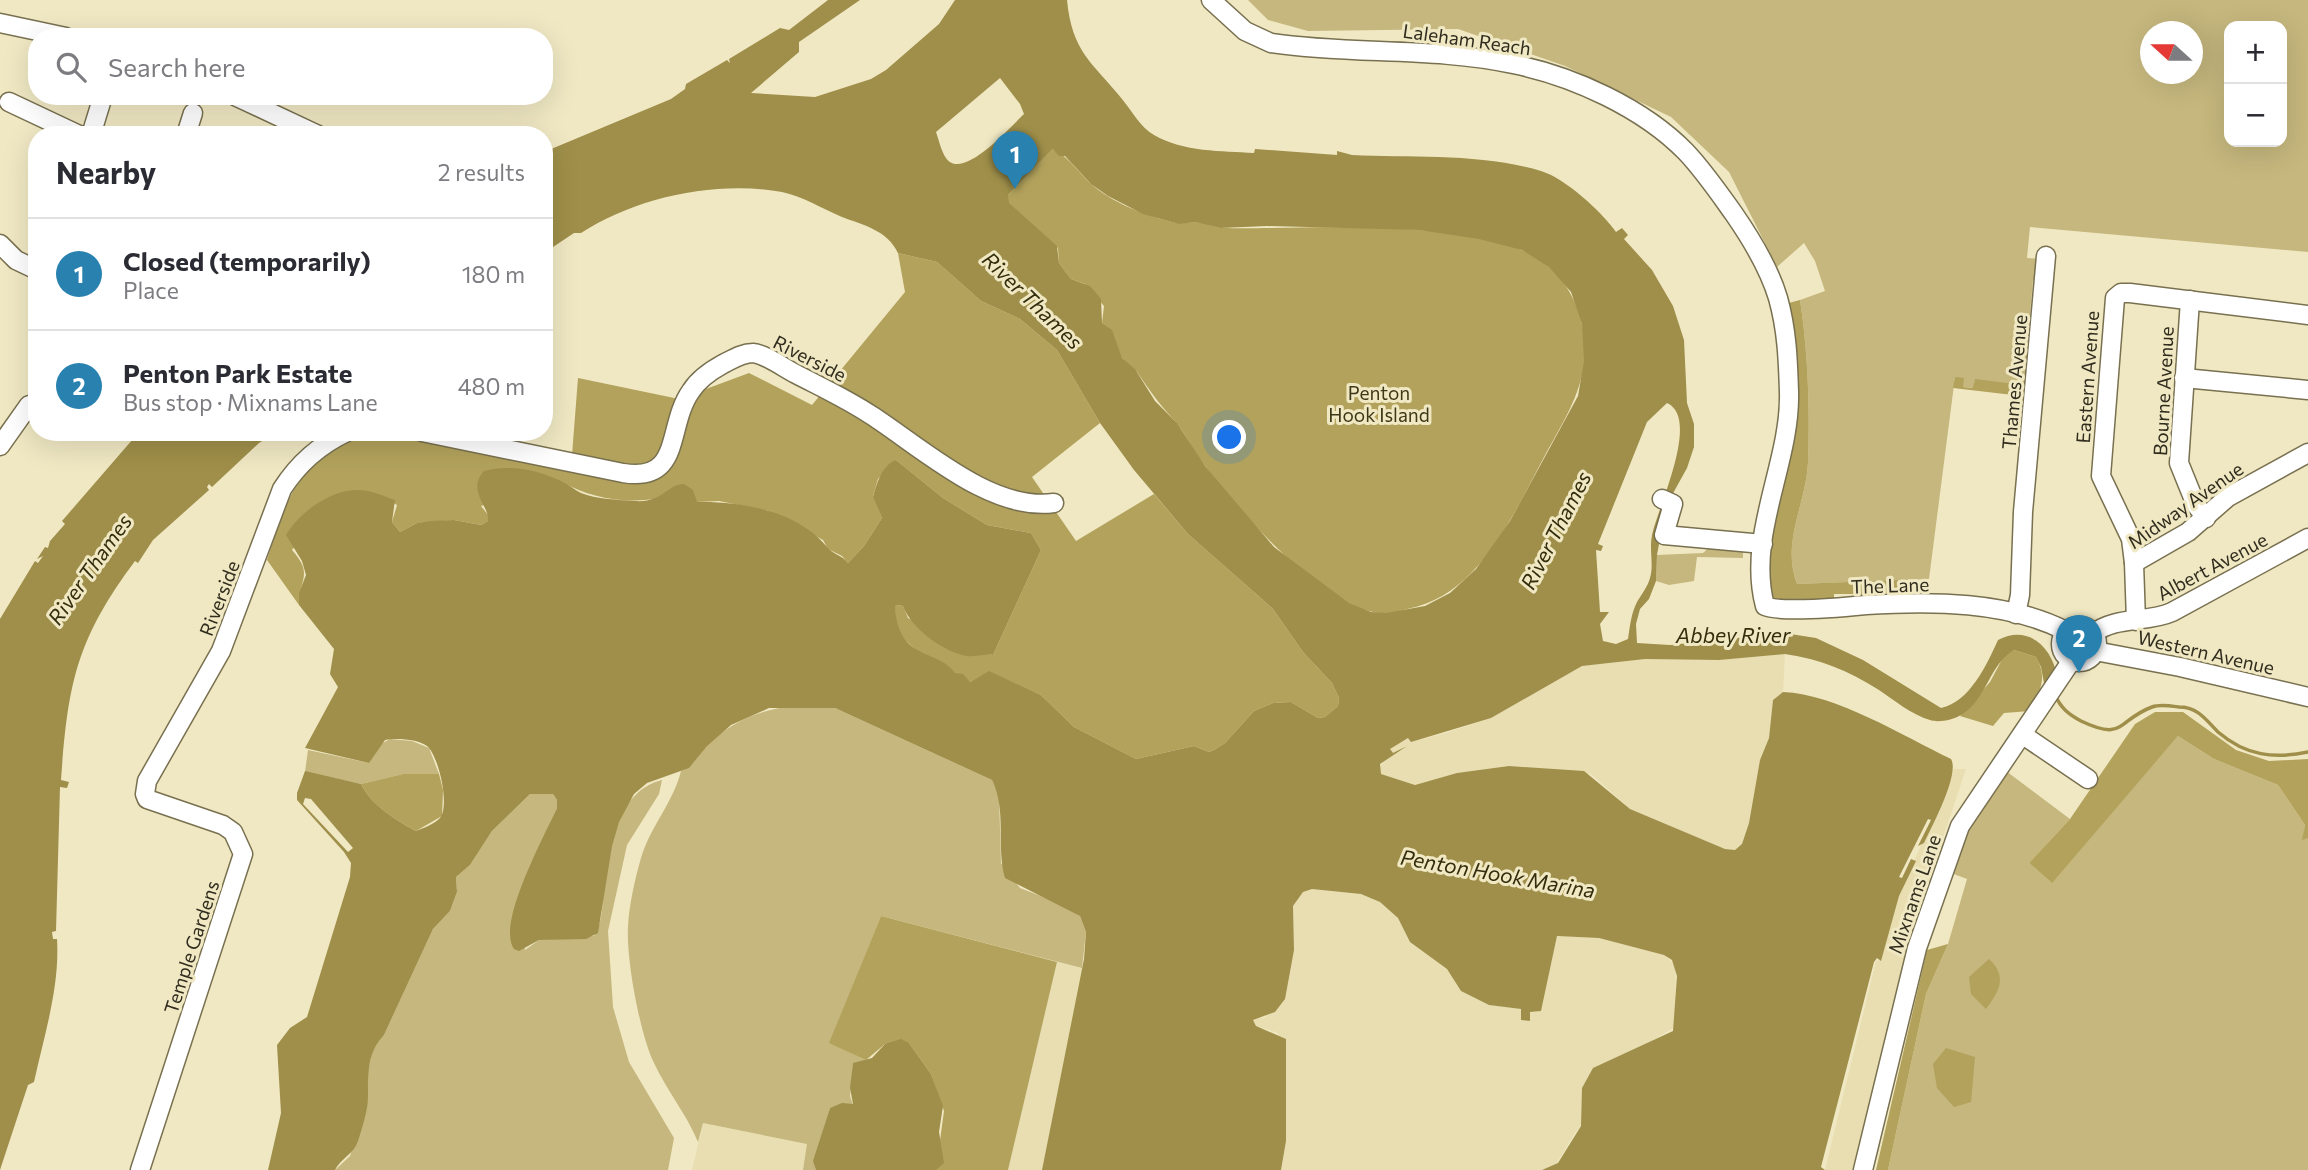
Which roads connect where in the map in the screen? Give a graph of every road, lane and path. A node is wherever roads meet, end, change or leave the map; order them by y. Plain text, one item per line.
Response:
1 (1210, 0) edge
2 (0, 23) edge
3 (28, 29) edge
4 (9, 102) dead end
5 (100, 105) edge
6 (254, 105) edge
7 (193, 113) dead end
8 (60, 126) edge
9 (94, 126) edge
10 (189, 126) edge
11 (299, 126) edge
12 (0, 244) edge
13 (2046, 256) dead end
14 (28, 266) edge
15 (2190, 300) junction
16 (2308, 315) edge
17 (2184, 379) junction
18 (2308, 390) edge
19 (28, 406) edge
20 (329, 441) edge
21 (466, 441) edge
22 (0, 446) edge
23 (2308, 453) edge
24 (1665, 500) dead end
25 (1054, 503) dead end
26 (2206, 519) junction
27 (2308, 538) edge
28 (1763, 544) junction
29 (2134, 563) junction
30 (1765, 606) joint
31 (2016, 614) junction
32 (2136, 621) junction
33 (2066, 631) junction
34 (2094, 642) junction
35 (2072, 660) junction
36 (2308, 697) edge
37 (2023, 735) junction
38 (2088, 779) dead end
39 (145, 794) joint
40 (140, 1170) edge
41 (1863, 1170) edge

1 - 28 street, Laleham Reach
2 - 3 street
4 - 8 street
5 - 9 street
6 - 11 street
7 - 10 street
12 - 14 street
13 - 31 street, Thames Avenue
15 - 16 street, Eastern Avenue
15 - 17 street, Bourne Avenue
15 - 29 street, Eastern Avenue
17 - 18 street
17 - 26 street, Bourne Avenue
19 - 22 street
20 - 39 street, Riverside
21 - 25 street, Riverside
23 - 26 street, Midway Avenue
24 - 28 street
26 - 29 street, Midway Avenue
27 - 32 street, Albert Avenue
28 - 30 street, Laleham Reach
29 - 32 street, Midway Avenue
30 - 31 street, The Lane
31 - 33 street, The Lane
32 - 34 street, Albert Avenue
33 - 34 street
33 - 35 street
34 - 35 street
34 - 36 street, Western Avenue
35 - 37 street, Mixnams Lane
37 - 38 street
37 - 41 street, Mixnams Lane
39 - 40 street, Temple Gardens

